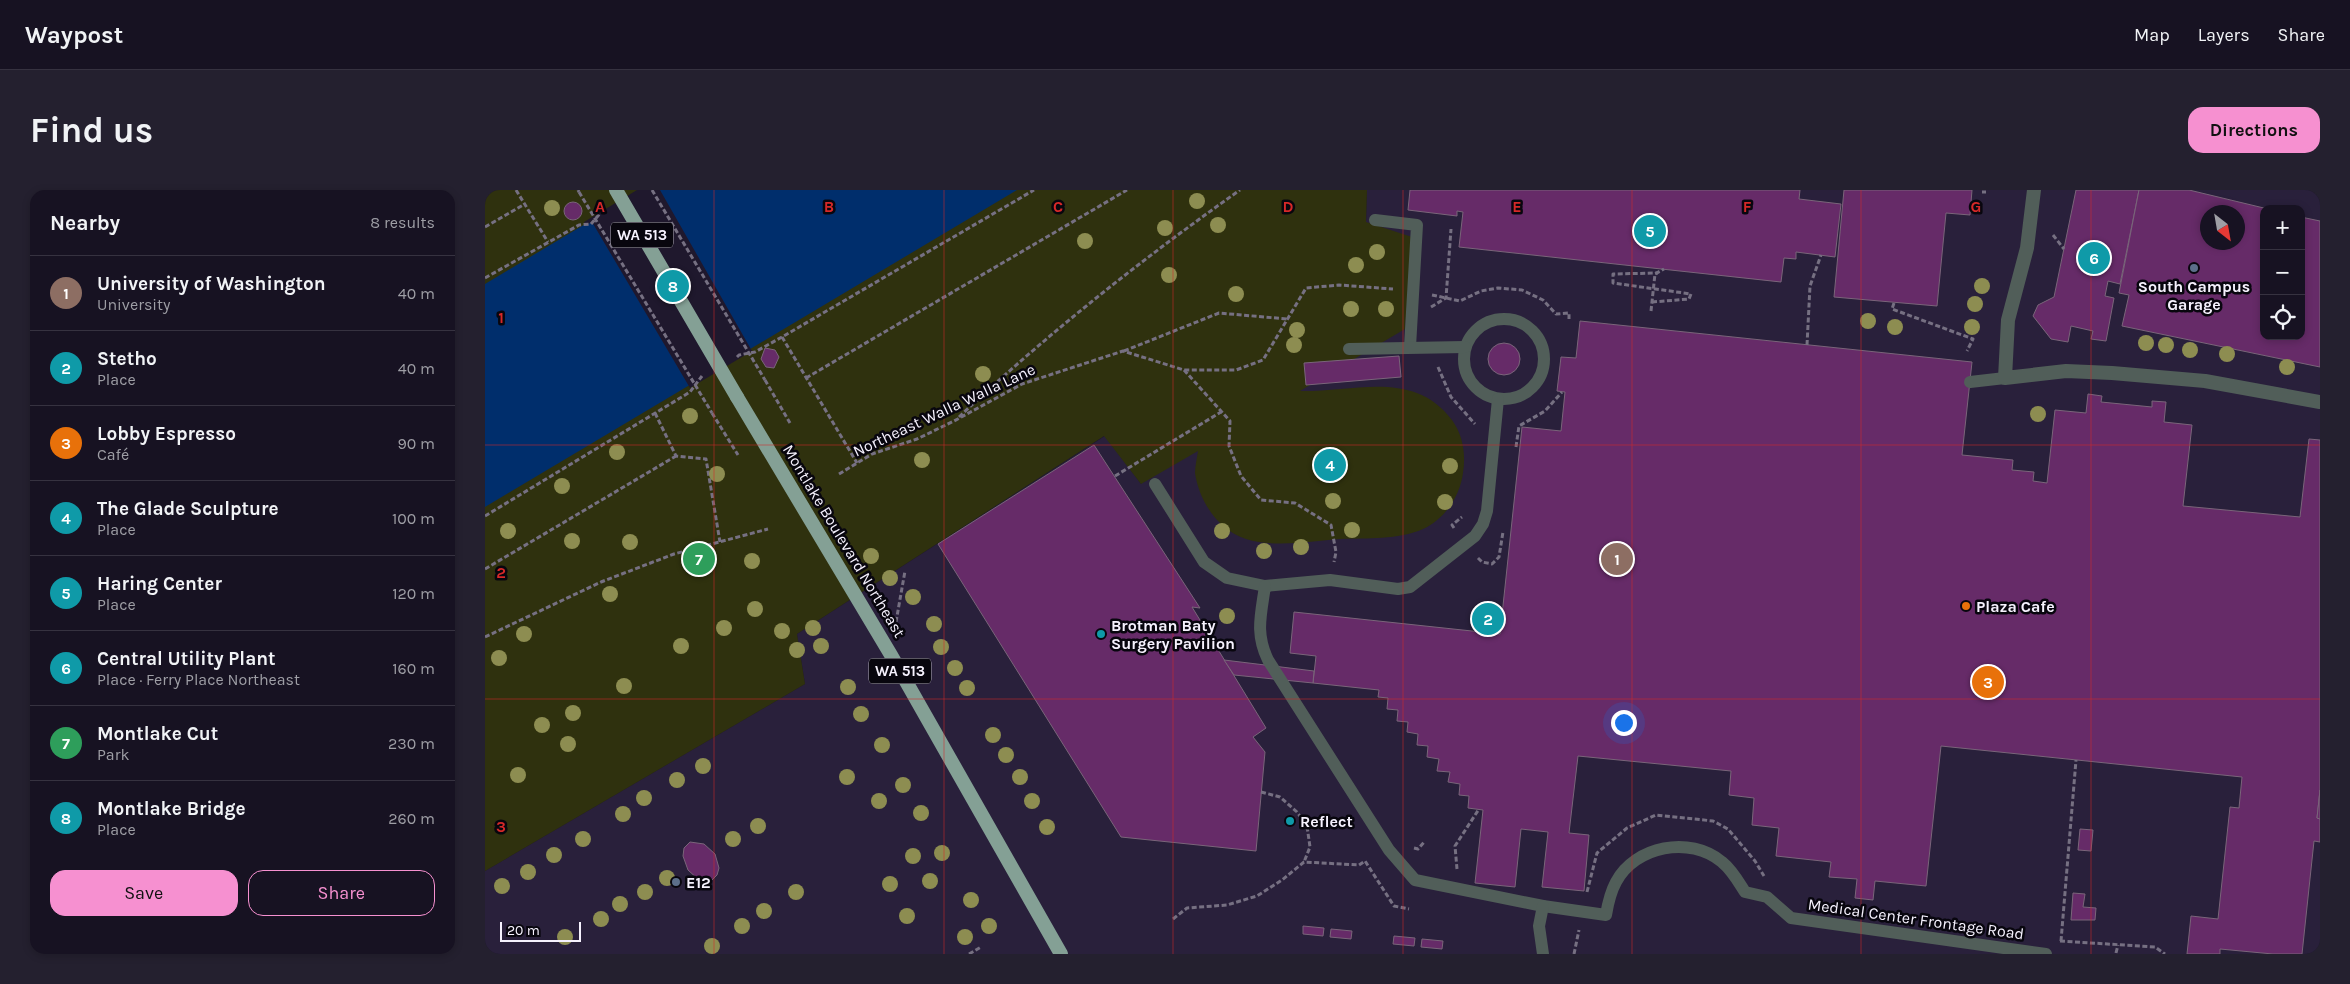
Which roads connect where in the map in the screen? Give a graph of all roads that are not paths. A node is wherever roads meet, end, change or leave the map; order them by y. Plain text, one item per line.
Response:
1 (616, 190) edge
2 (2034, 190) edge
3 (1375, 220) dead end
4 (1411, 347) junction
5 (1465, 347) junction
6 (1349, 349) dead end
7 (2005, 378) junction
8 (1970, 382) dead end
9 (1498, 399) junction
10 (2320, 402) edge
11 (1155, 484) dead end
12 (1265, 586) junction
13 (1543, 906) junction
14 (1061, 954) edge
15 (1543, 954) edge
16 (2046, 954) edge

1 - 14 main road, Montlake Boulevard Northeast / WA 513, bridge
2 - 7 street
3 - 4 lane
4 - 5 lane
4 - 6 lane
5 - 9 lane
5 - 9 lane
7 - 8 lane
7 - 10 street
9 - 12 lane
11 - 12 lane
12 - 13 lane
13 - 15 lane
13 - 16 lane, Medical Center Frontage Road

